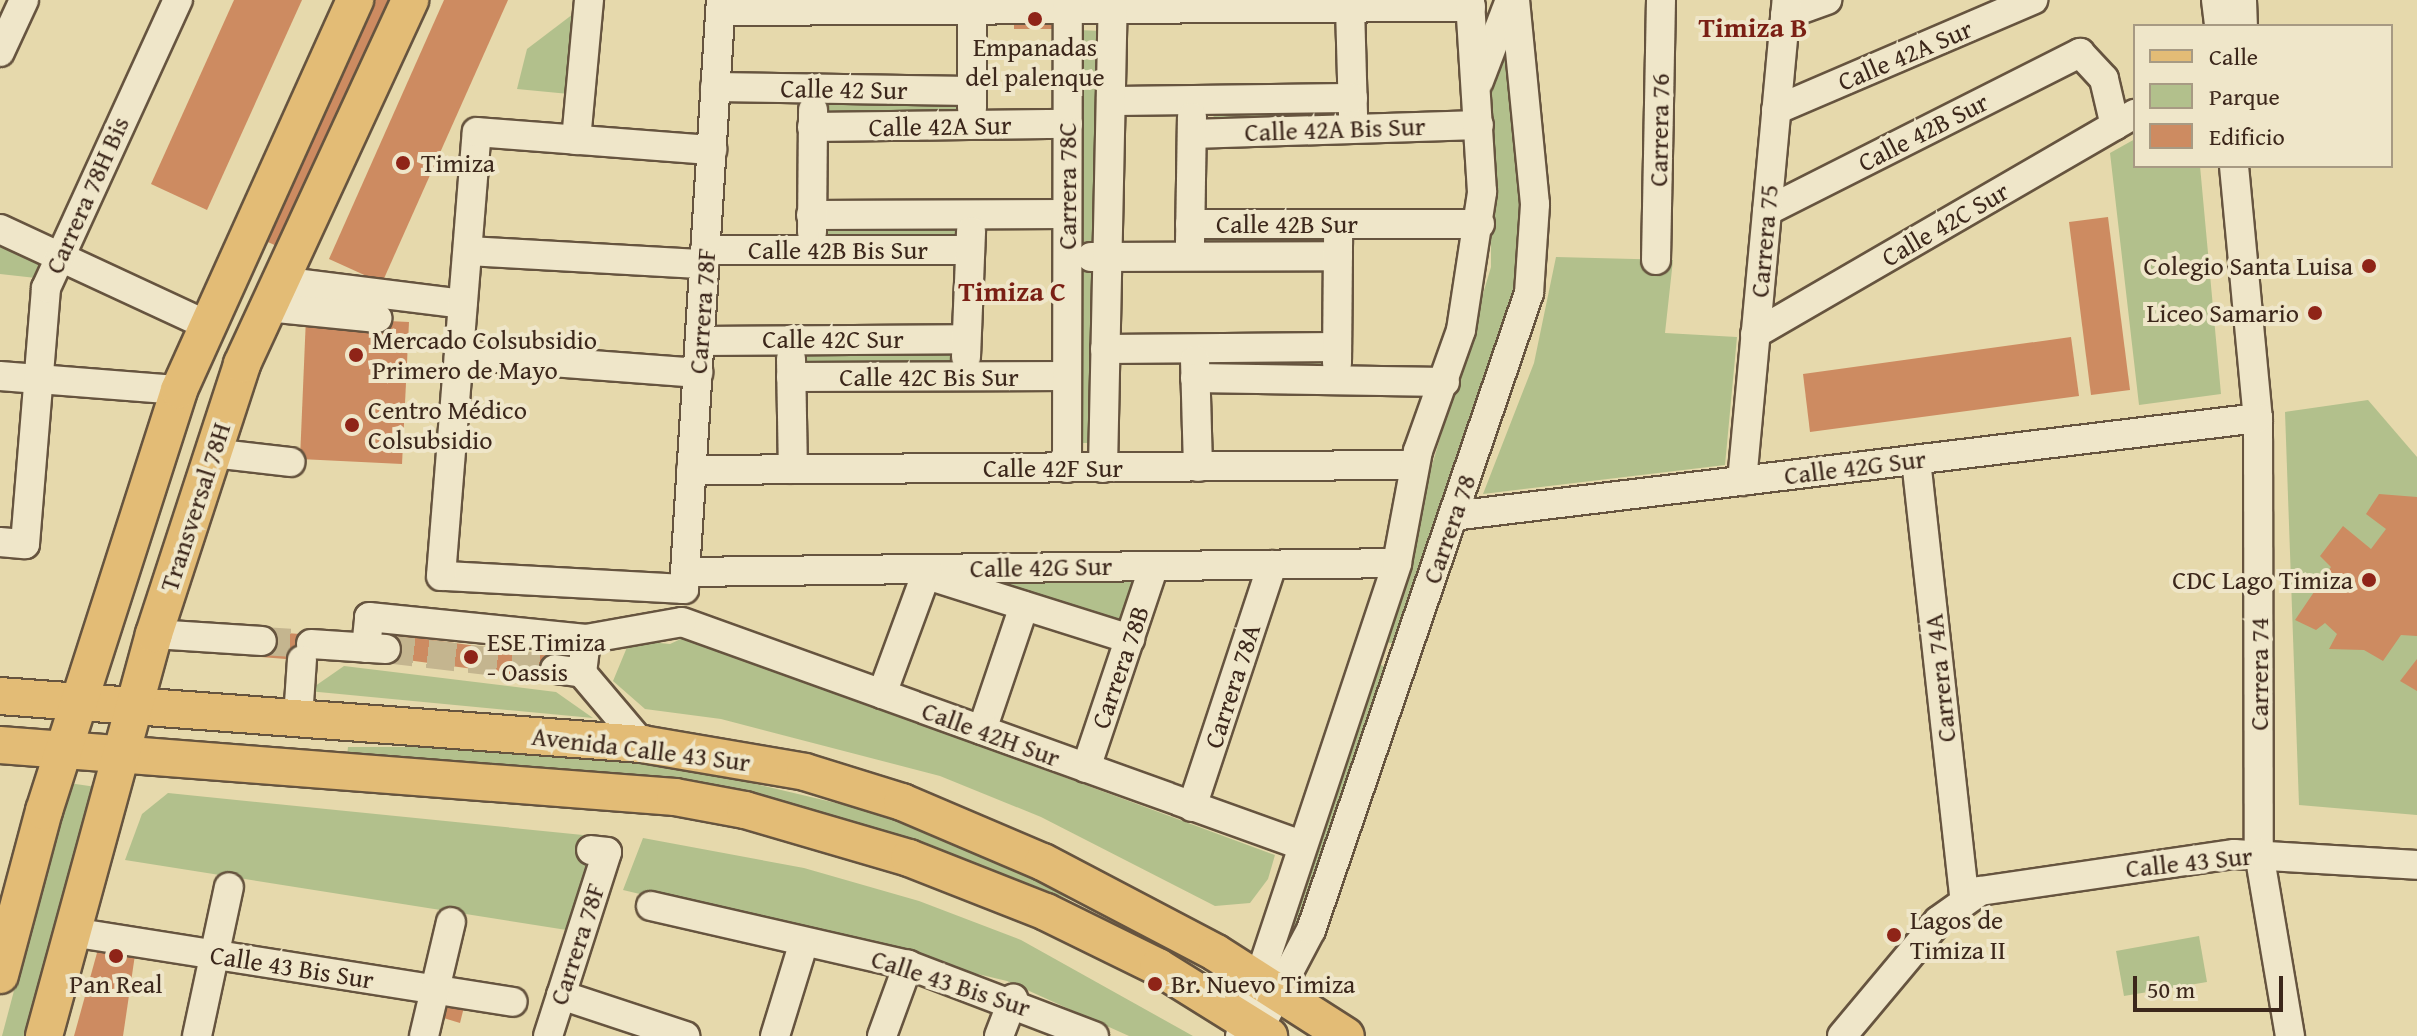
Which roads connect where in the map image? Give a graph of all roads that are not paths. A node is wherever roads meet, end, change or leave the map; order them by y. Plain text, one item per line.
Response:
1 (24, 0) edge
2 (178, 0) edge
3 (355, 0) edge
4 (410, 0) edge
5 (589, 0) edge
6 (1513, 0) edge
7 (1661, 0) edge
8 (1827, 0) edge
9 (2033, 0) edge
10 (2216, 0) edge
11 (2242, 0) edge
12 (1470, 3) edge
13 (1068, 4) edge
14 (720, 5) edge
15 (1350, 7) junction
16 (1113, 8) junction
17 (1786, 8) edge
18 (972, 9) junction
19 (2219, 24) edge
20 (2243, 24) edge
21 (0, 52) edge
22 (715, 87) junction
23 (1476, 88) junction
24 (813, 89) junction
25 (972, 91) junction
26 (1353, 98) junction
27 (1193, 100) junction
28 (1111, 101) junction
29 (1776, 110) junction
30 (2125, 120) edge
31 (1068, 124) junction
32 (972, 125) junction
33 (1479, 125) junction
34 (812, 127) junction
35 (1354, 129) junction
36 (1192, 134) junction
37 (576, 140) junction
38 (712, 150) junction
39 (2234, 168) edge
40 (1767, 211) junction
41 (972, 214) junction
42 (1067, 214) junction
43 (811, 215) junction
44 (1190, 224) junction
45 (1338, 224) junction
46 (1480, 224) junction
47 (0, 229) edge
48 (812, 250) junction
49 (970, 250) junction
50 (468, 251) junction
51 (58, 255) junction
52 (1190, 256) junction
53 (1338, 256) junction
54 (705, 257) junction
55 (1067, 257) junction
56 (1107, 257) junction
57 (1656, 260) dead end
58 (273, 294) junction
59 (463, 304) junction
60 (377, 318) dead end
61 (205, 324) junction
62 (1755, 334) junction
63 (791, 339) junction
64 (966, 339) junction
65 (700, 341) junction
66 (1337, 347) junction
67 (1194, 348) junction
68 (1105, 349) junction
69 (459, 355) junction
70 (698, 373) junction
71 (0, 376) edge
72 (965, 376) junction
73 (1067, 376) junction
74 (791, 377) junction
75 (1195, 378) junction
76 (35, 379) junction
77 (1337, 380) junction
78 (1445, 382) junction
79 (179, 390) junction
80 (2258, 418) junction
81 (212, 453) junction
82 (1916, 460) junction
83 (290, 462) dead end
84 (1414, 465) junction
85 (1198, 467) junction
86 (1067, 468) junction
87 (1103, 468) junction
88 (793, 469) junction
89 (691, 470) junction
90 (1742, 481) junction
91 (1453, 516) junction
92 (12, 543) edge
93 (1397, 563) junction
94 (1272, 565) junction
95 (1154, 566) junction
96 (927, 572) junction
97 (685, 580) junction
98 (1024, 606) junction
99 (682, 622) junction
100 (154, 634) junction
101 (586, 639) junction
102 (1130, 639) junction
103 (262, 641) tunnel mouth
104 (1368, 647) junction
105 (1404, 659) junction
106 (882, 694) junction
107 (0, 696) edge
108 (79, 703) junction
109 (134, 707) junction
110 (193, 711) junction
111 (298, 718) junction
112 (982, 730) junction
113 (642, 744) junction
114 (0, 745) edge
115 (64, 750) junction
116 (121, 754) junction
117 (1086, 768) junction
118 (1192, 807) junction
119 (1301, 845) junction
120 (599, 851) dead end
121 (2259, 853) junction
122 (2417, 865) edge
123 (229, 887) dead end
124 (1964, 897) junction
125 (651, 906) dead end
126 (7, 916) edge
127 (451, 922) dead end
128 (72, 932) junction
129 (804, 942) junction
130 (215, 955) junction
131 (908, 965) junction
132 (0, 975) edge
133 (1269, 985) junction
134 (437, 990) junction
135 (561, 995) junction
136 (1013, 999) junction
137 (512, 1002) dead end
138 (1253, 1031) edge
139 (44, 1036) edge
140 (197, 1036) edge
141 (424, 1036) edge
142 (548, 1036) edge
143 (685, 1036) edge
144 (775, 1036) edge
145 (882, 1036) edge
146 (999, 1036) edge
147 (1094, 1036) edge
148 (1346, 1036) edge
149 (1842, 1036) edge
150 (2290, 1036) edge

1 - 21 street
2 - 51 street, Carrera 78H Bis
3 - 61 main road, Transversal 78H
4 - 58 main road, Transversal 78H
5 - 37 street
6 - 23 street
6 - 91 street, Carrera 78
7 - 57 street, Carrera 76
8 - 17 street
9 - 29 street, Calle 42A Sur
10 - 19 street
11 - 20 street
12 - 15 street
12 - 23 street, Carrera 78
13 - 16 street
13 - 18 street
13 - 31 street, Carrera 78C
14 - 18 street
14 - 22 street, Carrera 78F
15 - 16 street
15 - 26 street
16 - 28 street, Carrera 78C
17 - 29 street, Carrera 75
18 - 25 street
22 - 24 street, Calle 42 Sur
22 - 38 street, Carrera 78F
23 - 33 street, Carrera 78
24 - 25 street, Calle 42 Sur
24 - 34 street
25 - 32 street
26 - 27 street
26 - 35 street
27 - 28 street
27 - 36 street
28 - 56 street, Carrera 78C
29 - 40 street, Carrera 75
30 - 40 street, Calle 42B Sur
30 - 62 street, Calle 42C Sur
31 - 32 street, Calle 42A Sur
31 - 42 street, Carrera 78C
32 - 34 street, Calle 42A Sur
33 - 35 street, Calle 42A Bis Sur
33 - 46 street, Carrera 78
34 - 43 street
35 - 36 street, Calle 42A Bis Sur
36 - 44 street
37 - 38 street
37 - 50 street
38 - 54 street, Carrera 78F
39 - 80 street, Carrera 74
40 - 62 street, Carrera 75
41 - 42 street
41 - 43 street
41 - 49 street
42 - 55 street, Carrera 78C
43 - 48 street
44 - 45 street, Calle 42B Sur
44 - 52 street
45 - 46 street, Calle 42B Sur
45 - 53 street
46 - 78 street, Carrera 78
47 - 51 street
48 - 49 street, Calle 42B Bis Sur
48 - 54 street, Calle 42B Bis Sur
49 - 64 street
50 - 54 street, Calle 42B Bis Sur
50 - 59 street
51 - 61 street
51 - 76 street, Carrera 78H Bis
52 - 53 street
52 - 56 street
53 - 66 street
54 - 65 street, Carrera 78F
55 - 56 street
55 - 73 street, Carrera 78C
56 - 68 street, Carrera 78C
58 - 59 street
58 - 60 street
58 - 81 main road, Transversal 78H
59 - 69 street
61 - 79 main road, Transversal 78H
62 - 90 street, Carrera 75
63 - 64 street, Calle 42C Sur
63 - 65 street, Calle 42C Sur
63 - 74 street
64 - 72 street
65 - 70 street, Carrera 78F
66 - 67 street
66 - 77 street
67 - 68 street
67 - 75 street
68 - 87 street, Carrera 78C
69 - 70 street
69 - 97 street, Calle 42G Sur
70 - 89 street, Carrera 78F
71 - 76 street
72 - 73 street, Calle 42C Bis Sur
72 - 74 street, Calle 42C Bis Sur
73 - 86 street, Carrera 78C
74 - 88 street
75 - 77 street
75 - 85 street
76 - 79 street
76 - 92 street, Carrera 78H Bis
77 - 78 street
78 - 84 street, Carrera 78
79 - 108 main road, Transversal 78H
80 - 82 street, Calle 42G Sur
80 - 121 street, Carrera 74
81 - 83 street
81 - 100 main road, Transversal 78H
82 - 90 street, Calle 42G Sur
82 - 124 street, Carrera 74A
84 - 85 street, Calle 42F Sur
84 - 93 street, Carrera 78
85 - 87 street, Calle 42F Sur
86 - 87 street, Calle 42F Sur
86 - 88 street, Calle 42F Sur
88 - 89 street, Calle 42F Sur
89 - 97 street, Carrera 78F
90 - 91 street, Calle 42G Sur
91 - 105 street, Carrera 78
93 - 94 street, Calle 42G Sur
93 - 104 street, Carrera 78
94 - 95 street, Calle 42G Sur
94 - 118 street, Carrera 78A
95 - 96 street, Calle 42G Sur
95 - 102 street, Carrera 78B
96 - 97 street, Calle 42G Sur
96 - 98 street
96 - 106 street
97 - 99 street, Carrera 78F
98 - 102 street
98 - 112 street
99 - 101 street
99 - 106 street, Calle 42H Sur
100 - 103 street
100 - 109 main road, Transversal 78H
100 - 110 main road
101 - 111 street
101 - 113 street
102 - 117 street, Carrera 78B
104 - 105 street
104 - 119 street, Carrera 78
105 - 133 street, Carrera 78
106 - 112 street, Calle 42H Sur
107 - 108 main road, Avenida Calle 43 Sur
108 - 109 main road, Avenida Calle 43 Sur
108 - 115 main road, Transversal 78H
109 - 110 main road, Avenida Calle 43 Sur
109 - 116 main road, Transversal 78H
110 - 111 main road, Avenida Calle 43 Sur
111 - 113 main road, Avenida Calle 43 Sur
112 - 117 street, Calle 42H Sur
113 - 133 main road, Avenida Calle 43 Sur
114 - 115 main road, Avenida Calle 43 Sur
115 - 116 main road, Avenida Calle 43 Sur
115 - 126 main road, Transversal 78H
116 - 128 main road, Transversal 78H
116 - 138 main road, Avenida Calle 43 Sur
117 - 118 street, Calle 42H Sur
118 - 119 street, Calle 42H Sur
119 - 133 street, Carrera 78
120 - 135 street, Carrera 78F
121 - 122 street, Calle 43 Sur
121 - 124 street, Calle 43 Sur
121 - 150 street, Carrera 74
123 - 130 street
124 - 149 street
125 - 129 street, Calle 43 Bis Sur
126 - 132 main road, Transversal 78H
127 - 134 street
128 - 130 street, Calle 43 Bis Sur
128 - 139 main road, Transversal 78H
129 - 131 street, Calle 43 Bis Sur
129 - 144 street
130 - 134 street, Calle 43 Bis Sur
130 - 140 street
131 - 136 street, Calle 43 Bis Sur
131 - 145 street
133 - 138 street, Carrera 78
133 - 148 main road, Avenida Calle 43 Sur
134 - 137 street, Calle 43 Bis Sur
134 - 141 street
135 - 142 street, Carrera 78F
135 - 143 street
136 - 146 street
136 - 147 street, Calle 43 Bis Sur

